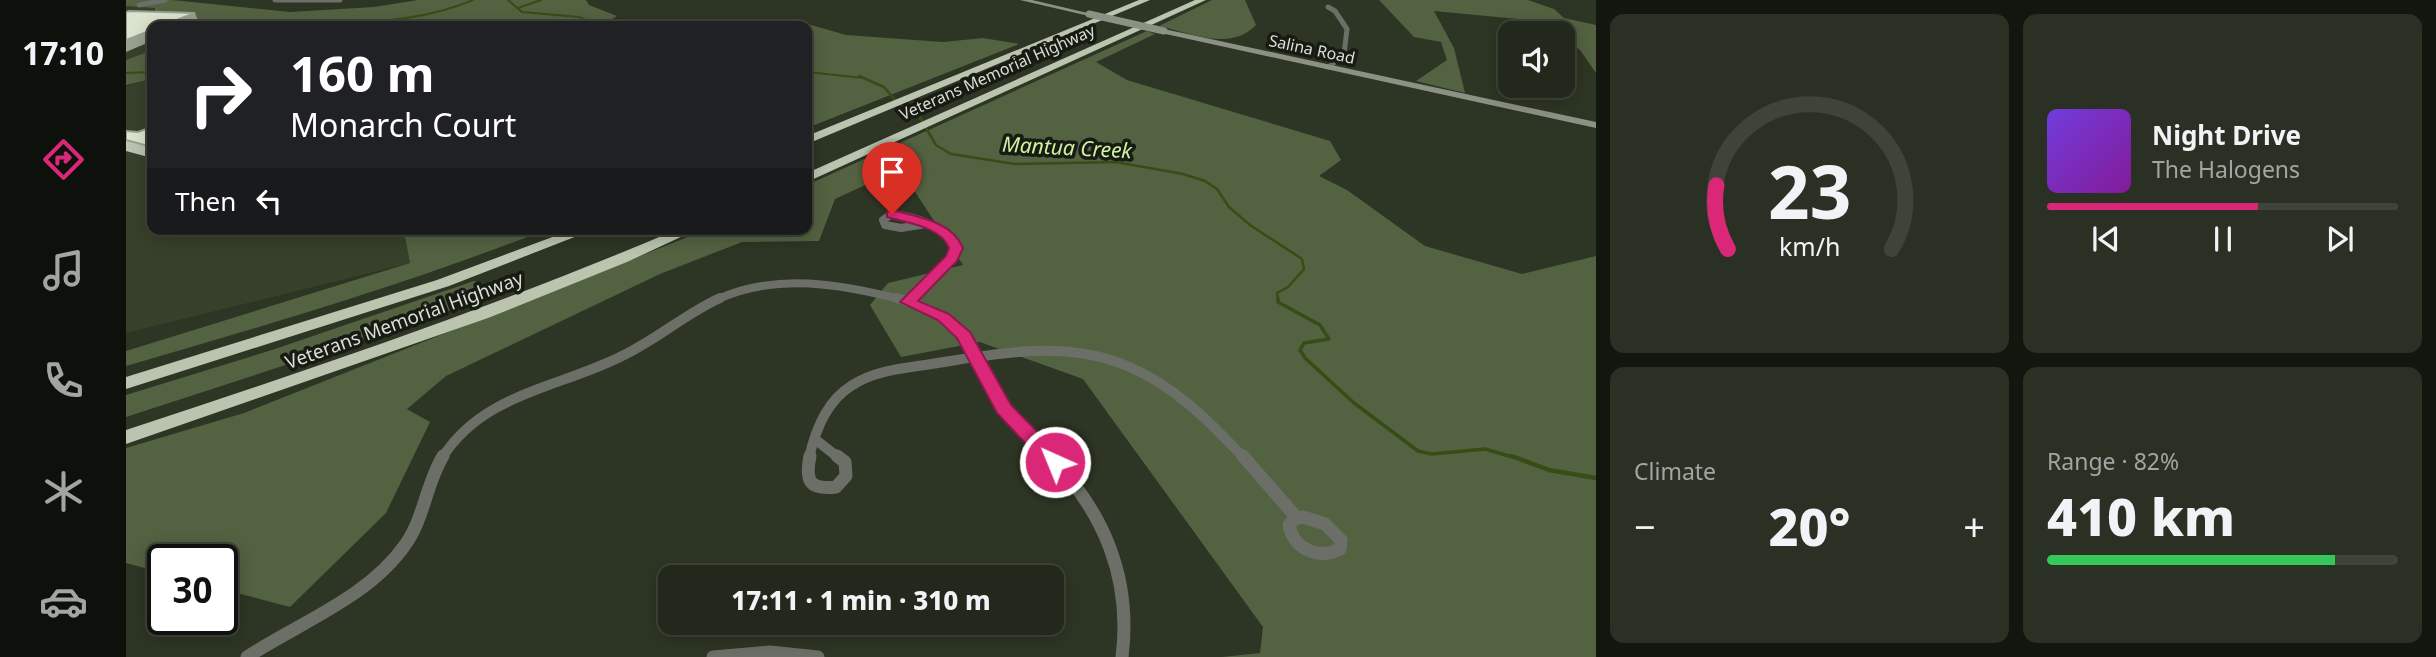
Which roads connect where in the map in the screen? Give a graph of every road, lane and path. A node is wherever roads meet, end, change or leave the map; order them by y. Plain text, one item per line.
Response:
1 (165, 0) edge
2 (275, 0) edge
3 (329, 0) edge
4 (340, 0) edge
5 (1023, 0) edge
6 (1146, 0) edge
7 (1202, 0) edge
8 (139, 5) dead end
9 (1328, 7) dead end
10 (1329, 67) junction
11 (1596, 125) edge
12 (812, 138) edge
13 (812, 176) edge
14 (926, 224) dead end
15 (571, 235) edge
16 (677, 235) edge
17 (908, 302) junction
18 (978, 358) junction
19 (126, 383) edge
20 (126, 438) edge
21 (816, 440) junction
22 (1297, 518) dead end
23 (734, 656) edge
24 (247, 657) edge
25 (713, 657) edge
26 (818, 657) edge
27 (1122, 657) edge

1 - 8 street
2 - 3 street
3 - 4 street
5 - 10 street, Salina Road, bridge
6 - 12 highway, Veterans Memorial Highway
7 - 13 highway, Veterans Memorial Highway
9 - 10 street
10 - 11 street, Salina Road
14 - 17 street
15 - 19 highway, Veterans Memorial Highway
16 - 20 highway, Veterans Memorial Highway
17 - 18 street
17 - 24 street
18 - 21 street
18 - 22 street
18 - 27 street
21 - 21 street
23 - 25 street
23 - 26 street

